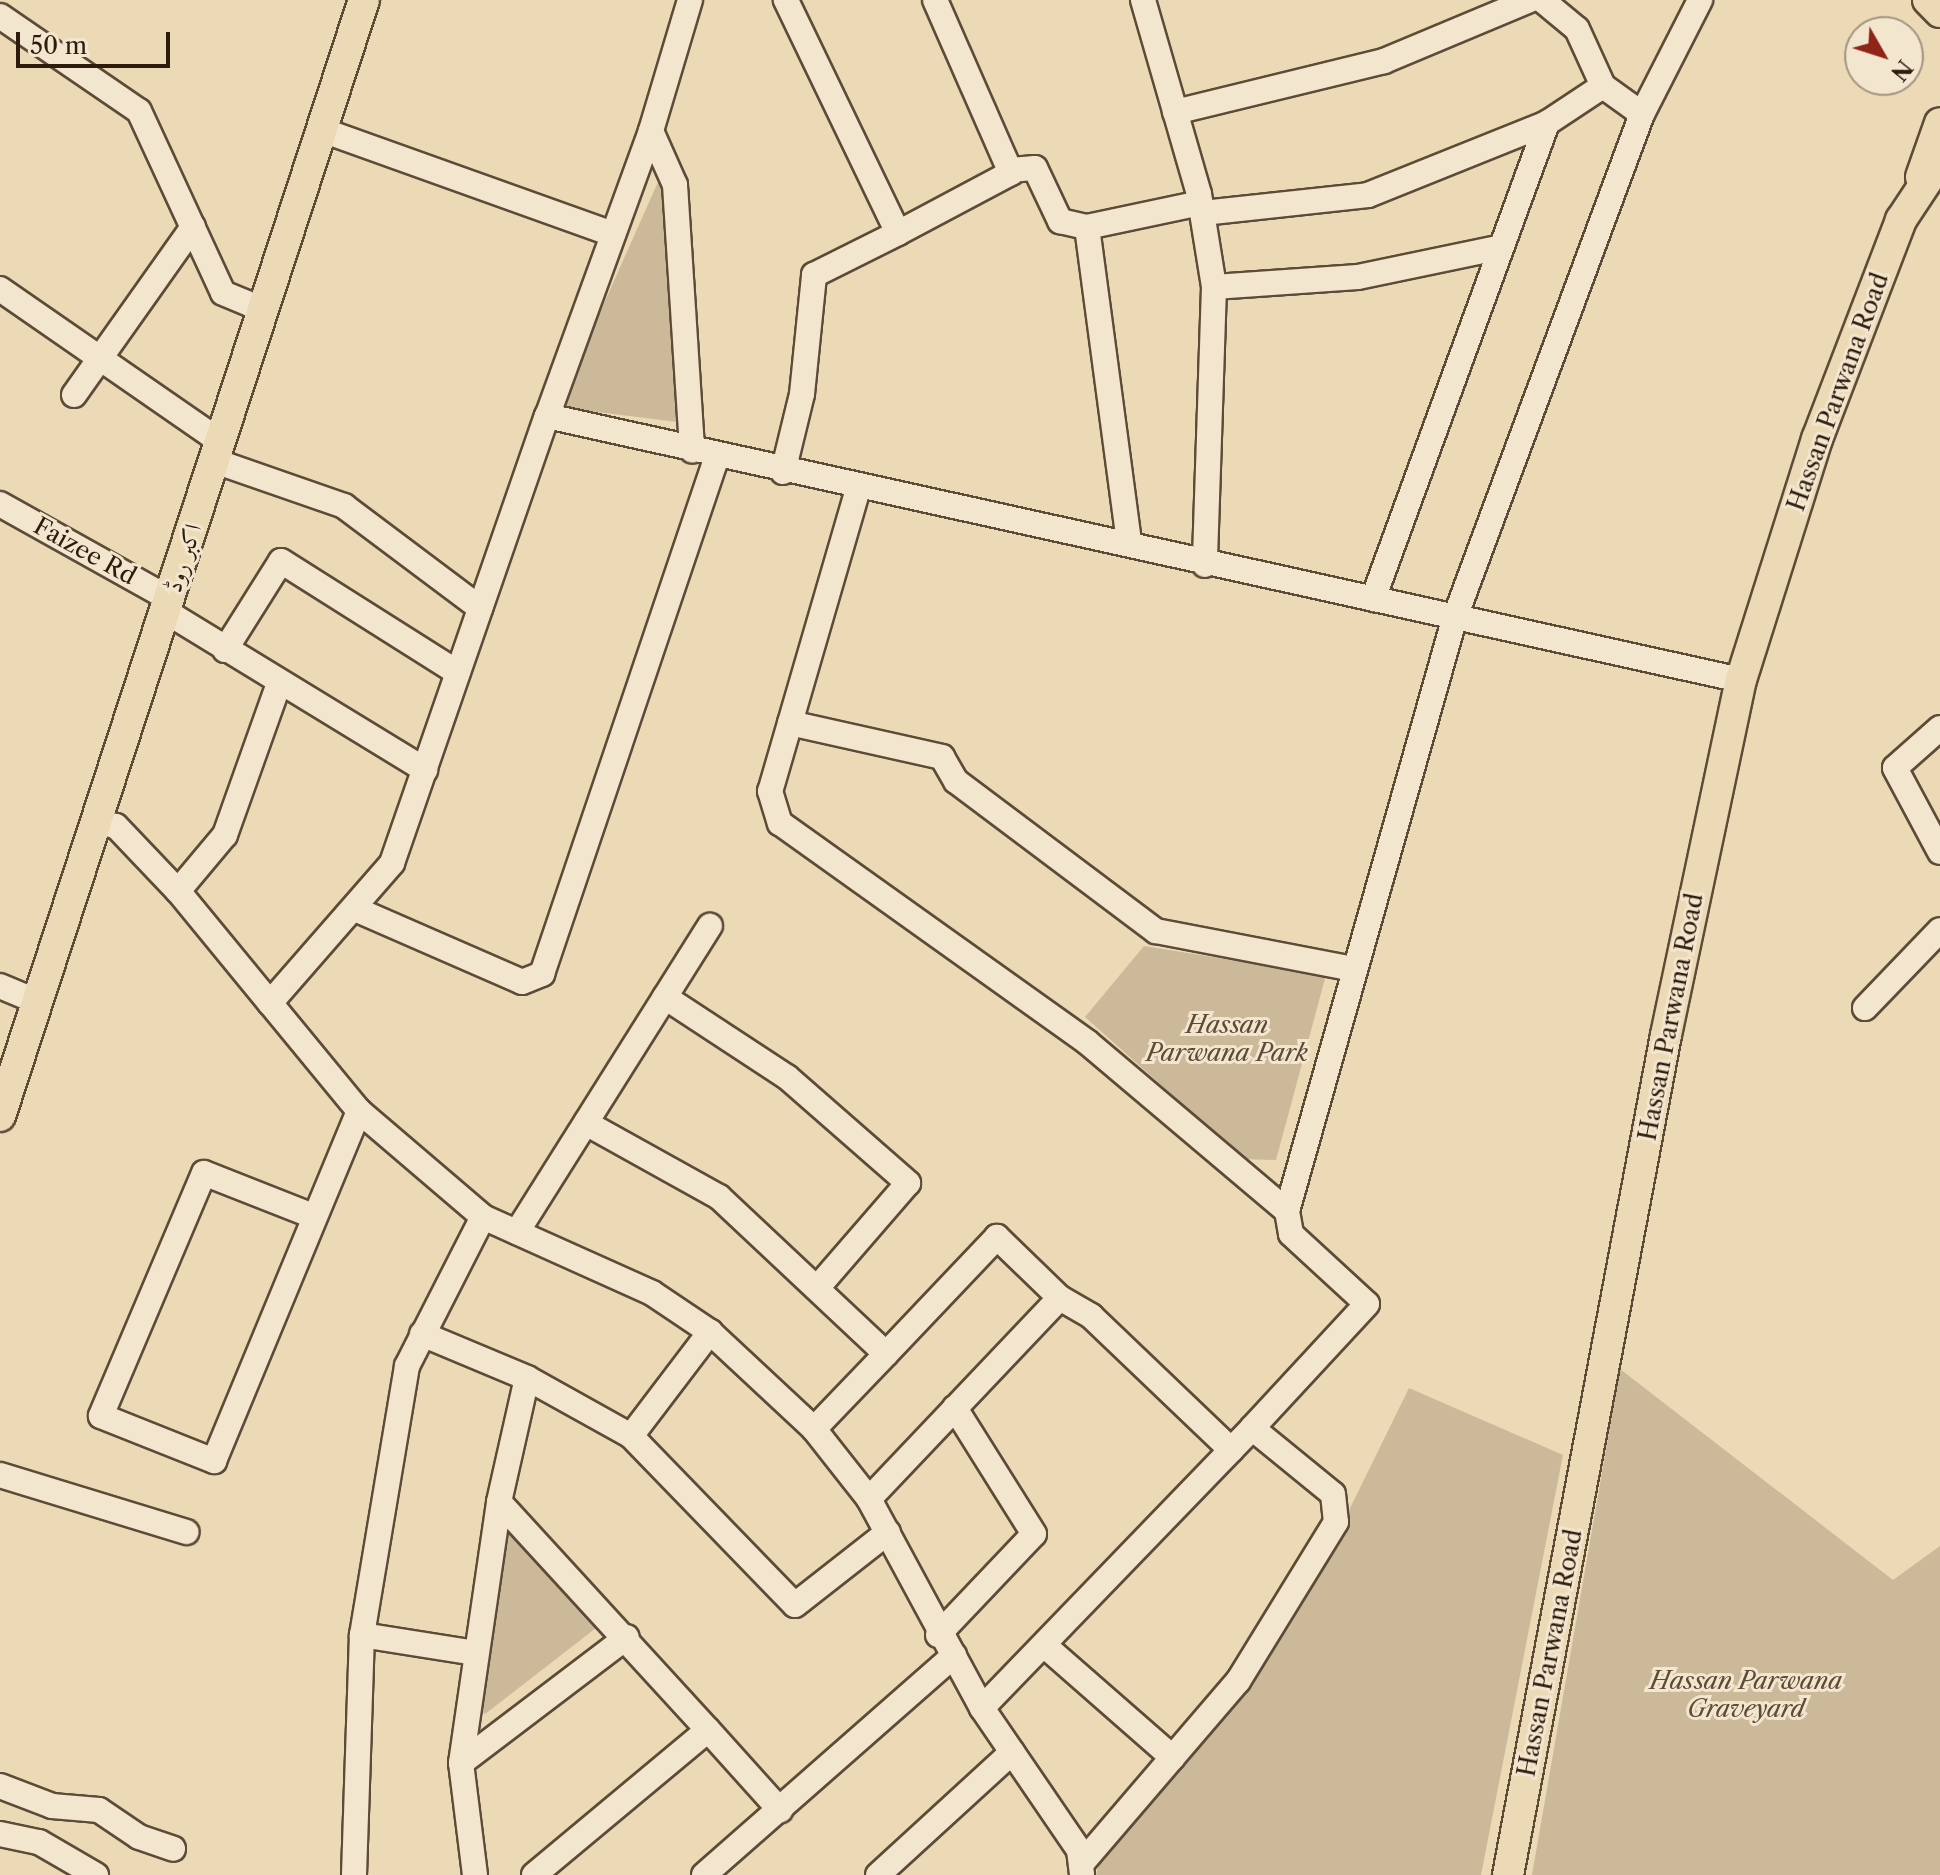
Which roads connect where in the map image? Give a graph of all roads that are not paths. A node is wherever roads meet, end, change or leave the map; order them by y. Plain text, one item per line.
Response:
1 (364, 0) edge
2 (690, 0) edge
3 (786, 0) edge
4 (935, 0) edge
5 (1143, 0) edge
6 (1530, 0) edge
7 (1542, 0) edge
8 (1700, 0) edge
9 (1928, 0) edge
10 (1940, 12) edge
11 (0, 16) edge
12 (1603, 86) junction
13 (1175, 112) junction
14 (1642, 114) junction
15 (1547, 123) junction
16 (1940, 123) edge
17 (322, 130) junction
18 (651, 131) junction
19 (1011, 170) junction
20 (1934, 174) edge
21 (1202, 208) junction
22 (193, 227) junction
23 (1087, 227) junction
24 (898, 233) junction
25 (613, 234) junction
26 (1501, 247) junction
27 (1214, 287) junction
28 (0, 289) edge
29 (264, 310) junction
30 (100, 356) junction
31 (74, 395) dead end
32 (547, 416) junction
33 (692, 450) junction
34 (218, 452) junction
35 (717, 456) junction
36 (783, 472) junction
37 (858, 489) junction
38 (0, 504) edge
39 (1129, 543) junction
40 (1205, 565) junction
41 (1373, 599) junction
42 (167, 605) junction
43 (480, 608) junction
44 (1454, 620) junction
45 (225, 650) junction
46 (458, 673) junction
47 (1741, 680) junction
48 (278, 686) junction
49 (790, 723) junction
50 (1940, 728) edge
51 (425, 770) junction
52 (97, 822) junction
53 (1940, 852) edge
54 (178, 891) junction
55 (355, 909) junction
56 (710, 926) dead end
57 (1940, 930) edge
58 (1353, 969) junction
59 (0, 986) edge
60 (665, 997) junction
61 (38, 1002) junction
62 (270, 1003) junction
63 (1865, 1008) dead end
64 (359, 1111) junction
65 (0, 1116) edge
66 (586, 1123) junction
67 (1287, 1211) junction
68 (313, 1216) junction
69 (483, 1217) junction
70 (517, 1232) junction
71 (817, 1288) junction
72 (1060, 1298) junction
73 (710, 1332) junction
74 (422, 1334) junction
75 (886, 1354) junction
76 (527, 1378) junction
77 (955, 1408) junction
78 (1252, 1428) junction
79 (814, 1429) junction
80 (631, 1436) junction
81 (1231, 1450) junction
82 (0, 1475) edge
83 (869, 1499) junction
84 (499, 1502) junction
85 (187, 1532) dead end
86 (888, 1532) junction
87 (362, 1635) junction
88 (938, 1635) junction
89 (627, 1637) junction
90 (1044, 1645) junction
91 (476, 1653) junction
92 (954, 1655) junction
93 (982, 1708) junction
94 (708, 1730) junction
95 (1012, 1752) junction
96 (1173, 1758) junction
97 (461, 1763) junction
98 (0, 1786) edge
99 (780, 1810) junction
100 (0, 1834) edge
101 (173, 1849) dead end
102 (1082, 1869) edge
103 (717, 1871) edge
104 (96, 1875) edge
105 (354, 1875) edge
106 (475, 1875) edge
107 (534, 1875) edge
108 (878, 1875) edge
109 (1508, 1875) edge

1 - 17 main road, اکبر روڈ
2 - 18 street
3 - 24 street
4 - 19 street
5 - 13 street
6 - 13 street
7 - 12 street
8 - 14 street
9 - 10 main road
11 - 22 street
12 - 14 street
12 - 15 street
13 - 21 street
14 - 44 street
15 - 21 street
15 - 26 street
16 - 20 main road, Hassan Parwana Road
17 - 25 street
17 - 29 main road, اکبر روڈ
18 - 25 street
18 - 33 street
19 - 23 street
19 - 24 street
20 - 47 main road, Hassan Parwana Road
21 - 23 street
21 - 27 street
22 - 29 street
22 - 30 street
23 - 39 street
24 - 36 street
25 - 32 street
26 - 27 street
26 - 41 street
27 - 40 street
28 - 30 street
29 - 34 main road, اکبر روڈ
30 - 31 street
30 - 34 street
32 - 33 street
32 - 43 street
33 - 35 street
34 - 42 main road, اکبر روڈ
34 - 43 street
35 - 36 street
35 - 55 street
36 - 37 street
37 - 39 street
37 - 49 street
38 - 42 street, Faizee Rd
39 - 40 street
40 - 41 street
41 - 44 street
42 - 45 street, Faizee Rd
42 - 52 main road, اکبر روڈ
43 - 46 street
44 - 47 street
44 - 58 street
45 - 46 street
45 - 48 street, Faizee Rd
46 - 51 street
47 - 109 main road, Hassan Parwana Road
48 - 51 street, Faizee Rd
48 - 54 street
49 - 58 street
49 - 67 street
50 - 53 street
51 - 55 street
52 - 54 street
52 - 61 main road, اکبر روڈ
54 - 62 street
55 - 62 street
56 - 60 street
57 - 63 street
58 - 67 street
59 - 61 street
60 - 66 street
60 - 71 street
61 - 65 main road, اکبر روڈ
62 - 64 street
64 - 68 street
64 - 69 street
66 - 70 street
66 - 71 street
67 - 78 street
68 - 68 street
69 - 70 street
69 - 74 street
70 - 73 street
71 - 75 street
72 - 75 street
72 - 77 street
72 - 81 street
73 - 79 street
73 - 80 street
74 - 76 street
74 - 87 street
75 - 79 street
76 - 80 street
76 - 84 street
77 - 83 street
77 - 88 street
78 - 81 street
78 - 96 street
79 - 83 street
80 - 86 street
81 - 90 street
82 - 85 street
83 - 86 street
84 - 89 street
84 - 91 street
86 - 88 street
87 - 91 street
87 - 105 street
88 - 92 street
89 - 94 street
89 - 97 street
90 - 93 street
90 - 96 street
91 - 97 street
92 - 93 street
92 - 99 street
93 - 95 street
94 - 99 street
94 - 107 street
95 - 102 street
95 - 108 street
96 - 102 street
97 - 106 street
98 - 101 street
99 - 103 street
100 - 104 street

